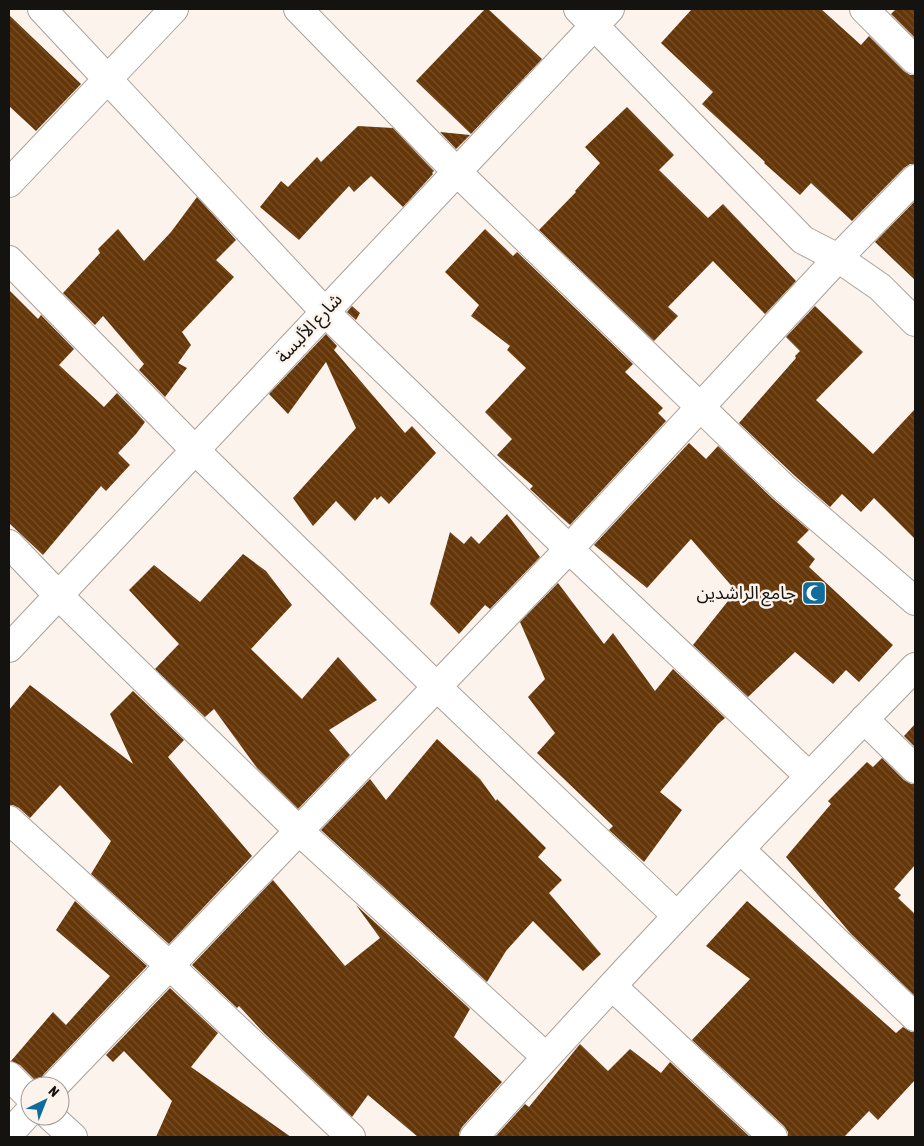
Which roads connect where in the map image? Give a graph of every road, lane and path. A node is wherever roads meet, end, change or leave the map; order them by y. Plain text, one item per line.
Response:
1 (42, 9) edge
2 (174, 9) edge
3 (298, 9) edge
4 (864, 9) edge
5 (594, 14) edge
6 (915, 60) edge
7 (108, 78) junction
8 (457, 172) junction
9 (915, 179) edge
10 (9, 183) edge
11 (838, 258) junction
12 (9, 260) edge
13 (325, 312) junction
14 (915, 322) edge
15 (700, 407) junction
16 (195, 450) junction
17 (9, 544) edge
18 (569, 549) junction
19 (58, 596) junction
20 (915, 601) edge
21 (9, 648) edge
22 (915, 667) edge
23 (437, 687) junction
24 (864, 719) junction
25 (915, 769) edge
26 (809, 776) junction
27 (9, 820) edge
28 (299, 832) junction
29 (740, 849) junction
30 (677, 916) junction
31 (170, 966) junction
32 (612, 986) junction
33 (915, 1017) edge
34 (546, 1057) junction
35 (9, 1076) edge
36 (64, 1076) edge
37 (20, 1087) edge
38 (20, 1122) edge
39 (61, 1126) edge
40 (9, 1134) edge
41 (73, 1137) edge
42 (351, 1137) edge
43 (474, 1137) edge
44 (773, 1137) edge

1 - 7 street
2 - 7 street
3 - 8 street
4 - 6 street
5 - 8 street, شارع الألبسة
5 - 11 street
7 - 10 street
7 - 13 street
8 - 13 street, شارع الألبسة
8 - 15 street
9 - 11 street
11 - 14 street
11 - 15 street
12 - 16 street
13 - 16 street, شارع الألبسة
13 - 18 street
15 - 18 street
15 - 20 street
16 - 19 street, شارع الألبسة
16 - 23 street
17 - 19 street
18 - 23 street
18 - 26 street
19 - 21 street, شارع الألبسة
19 - 28 street
22 - 24 street
23 - 28 street
23 - 30 street
24 - 25 street
24 - 26 street
26 - 29 street
27 - 31 street
28 - 31 street
28 - 34 street
29 - 30 street
29 - 33 street
30 - 32 street
31 - 36 street
31 - 42 street
32 - 34 street
32 - 44 street
34 - 43 street
35 - 37 street
38 - 40 street
39 - 41 street

